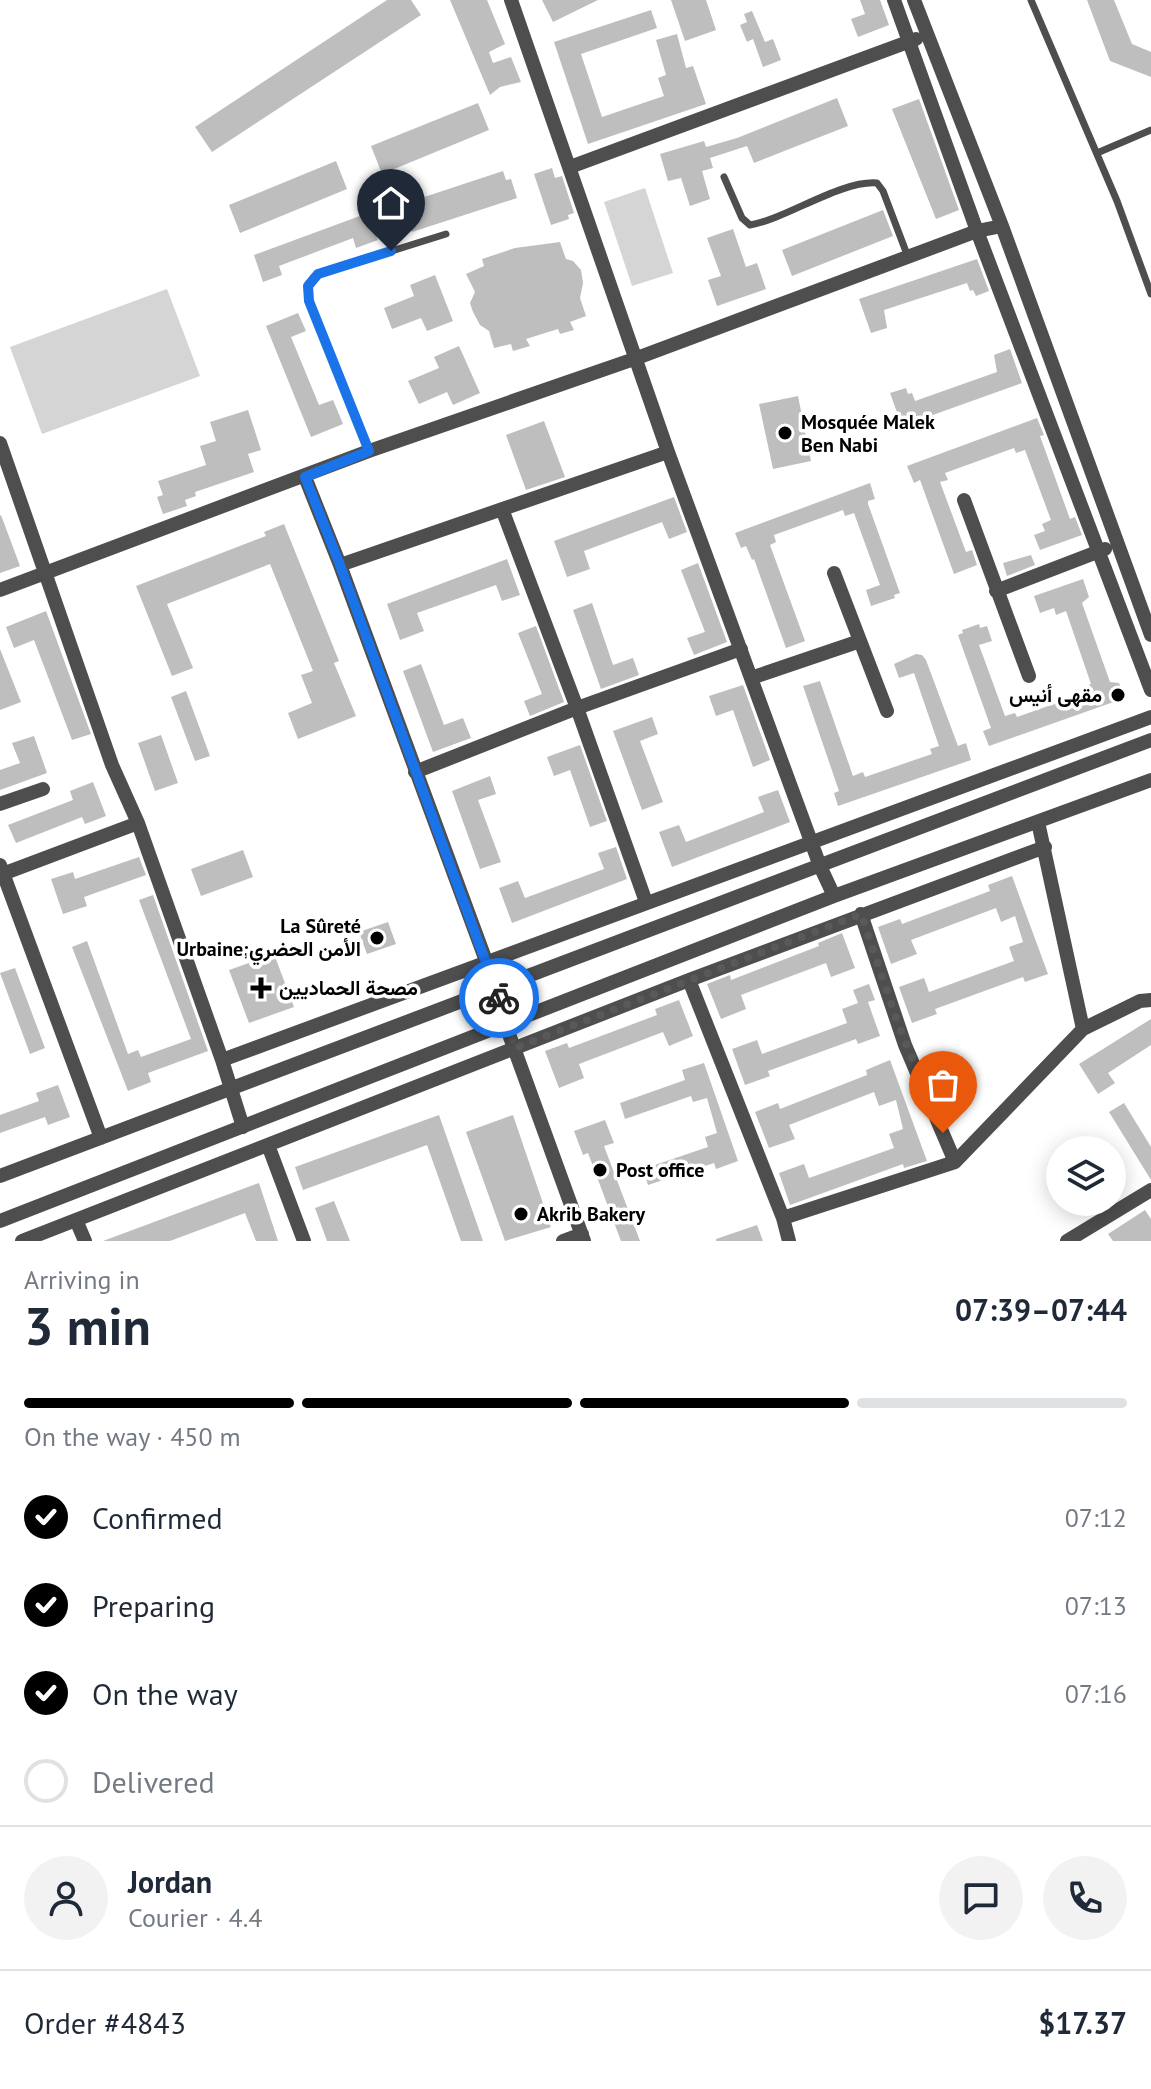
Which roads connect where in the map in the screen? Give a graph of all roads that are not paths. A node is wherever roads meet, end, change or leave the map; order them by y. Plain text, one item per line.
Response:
1 (511, 0) edge
2 (894, 0) edge
3 (914, 0) edge
4 (1031, 0) edge
5 (928, 34) junction
6 (909, 42) junction
7 (1151, 130) edge
8 (1097, 153) junction
9 (570, 167) junction
10 (724, 177) dead end
11 (1002, 226) junction
12 (977, 231) junction
13 (446, 234) dead end
14 (908, 257) junction
15 (1151, 294) edge
16 (1034, 314) junction
17 (1013, 322) junction
18 (637, 358) junction
19 (0, 443) edge
20 (369, 451) junction
21 (668, 452) junction
22 (305, 477) junction
23 (964, 500) dead end
24 (502, 509) junction
25 (1117, 545) junction
26 (1099, 552) junction
27 (340, 565) junction
28 (46, 573) junction
29 (834, 573) dead end
30 (0, 590) edge
31 (996, 591) junction
32 (1151, 635) edge
33 (860, 641) junction
34 (741, 649) junction
35 (1029, 676) dead end
36 (751, 678) junction
37 (1151, 690) edge
38 (577, 708) junction
39 (887, 711) dead end
40 (1151, 717) edge
41 (1151, 740) edge
42 (415, 772) junction
43 (1151, 780) edge
44 (43, 789) dead end
45 (0, 804) edge
46 (1038, 822) junction
47 (138, 823) junction
48 (812, 841) junction
49 (1045, 847) junction
50 (820, 866) junction
51 (1, 871) edge
52 (834, 896) junction
53 (646, 902) junction
54 (861, 914) junction
55 (486, 962) junction
56 (689, 980) junction
57 (496, 988) junction
58 (1151, 1000) edge
59 (506, 1026) junction
60 (1083, 1029) junction
61 (515, 1048) junction
62 (222, 1060) junction
63 (231, 1088) junction
64 (243, 1127) junction
65 (101, 1138) junction
66 (268, 1145) junction
67 (955, 1162) junction
68 (0, 1176) edge
69 (1149, 1195) edge
70 (34, 1209) junction
71 (783, 1218) junction
72 (76, 1220) junction
73 (0, 1221) edge
74 (44, 1232) junction
75 (583, 1238) edge
76 (22, 1241) edge
77 (85, 1241) edge
78 (304, 1241) edge
79 (563, 1241) edge
80 (789, 1241) edge
81 (1067, 1241) edge

1 - 9 street
2 - 6 street
3 - 5 street
4 - 8 lane
5 - 6 street
5 - 11 street
6 - 9 street
6 - 12 street
7 - 8 lane
8 - 15 lane
9 - 18 street
10 - 14 lane
11 - 12 street
11 - 16 street
12 - 14 street
12 - 17 street
13 - 20 lane
14 - 18 street
16 - 17 street
16 - 25 street
17 - 26 street
18 - 20 street
18 - 21 street
19 - 28 street
20 - 22 street
21 - 24 street
21 - 34 street
22 - 27 street
22 - 28 street
23 - 31 street
24 - 27 street
24 - 38 street
25 - 26 street
25 - 32 street
26 - 31 street
26 - 37 street
27 - 42 street
28 - 30 street
28 - 47 street
29 - 33 street
31 - 35 street
33 - 36 street
33 - 39 street
34 - 36 street
34 - 38 street
36 - 48 street
38 - 42 street
38 - 53 street
40 - 48 street
41 - 50 street
42 - 55 street
43 - 46 street
44 - 45 street
46 - 49 street
46 - 52 street
47 - 51 street
47 - 62 street
48 - 50 street
48 - 53 street
49 - 54 street
49 - 60 street
50 - 52 street
50 - 57 street
51 - 65 street
52 - 59 street
53 - 55 street
54 - 56 street
54 - 67 street
55 - 57 street
55 - 62 street
56 - 61 street
56 - 71 street
57 - 59 street
57 - 63 street
58 - 60 street
59 - 61 street
59 - 64 street
60 - 67 street
61 - 66 street
61 - 75 street
62 - 63 street
63 - 64 street
63 - 65 street
64 - 70 street
65 - 68 street
66 - 72 street
66 - 78 street
67 - 71 street
69 - 81 street
70 - 73 street
70 - 74 street
71 - 80 street
72 - 74 street
72 - 77 street
74 - 76 street
75 - 79 street

